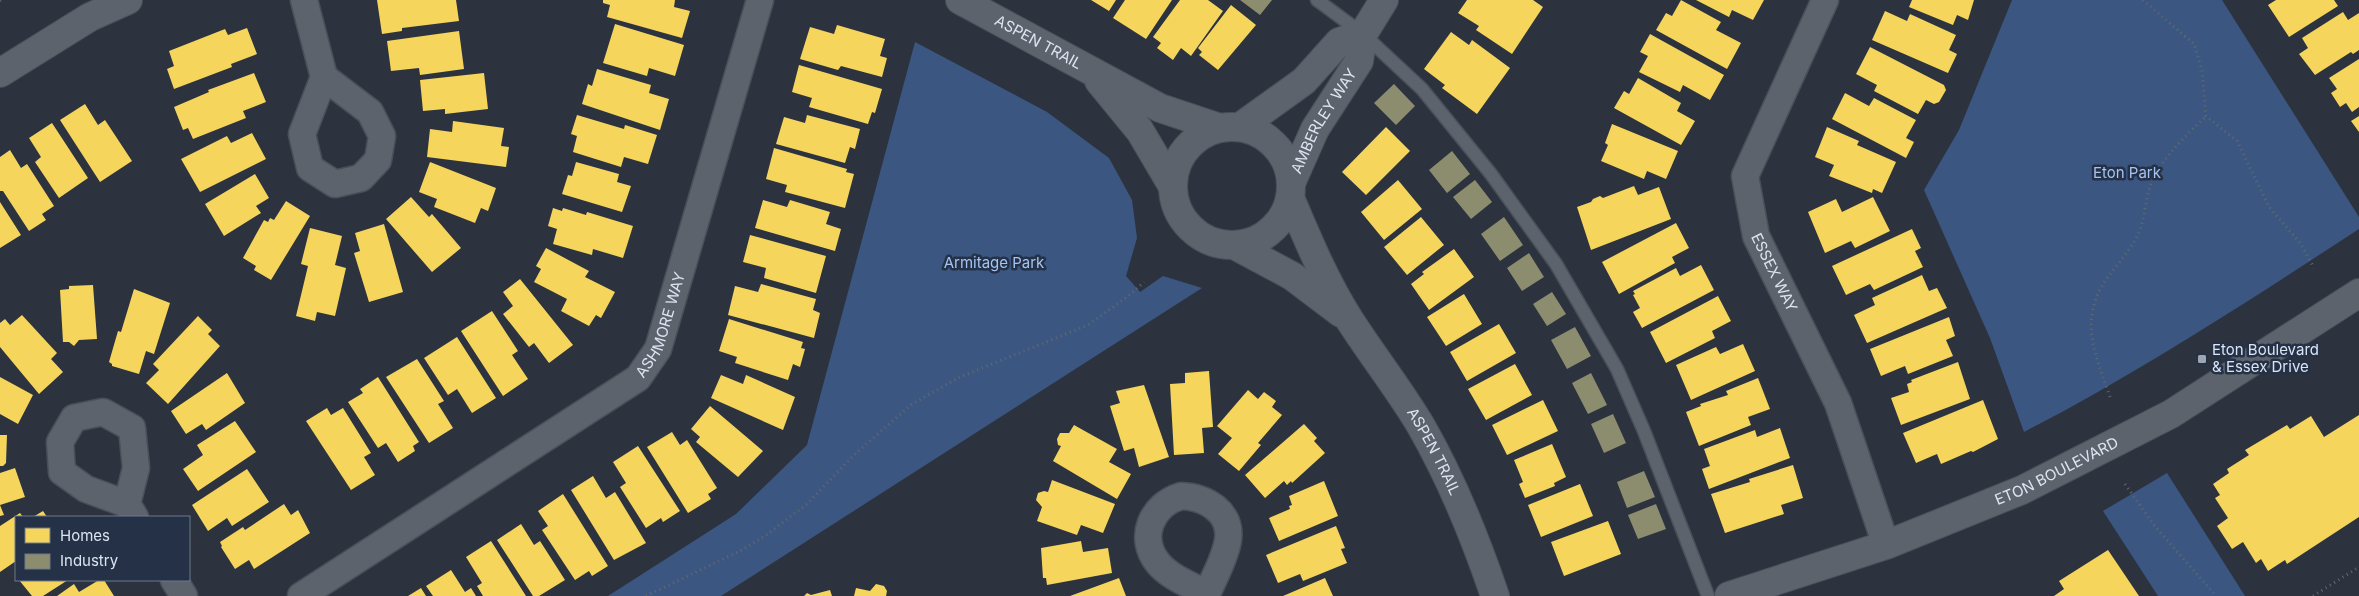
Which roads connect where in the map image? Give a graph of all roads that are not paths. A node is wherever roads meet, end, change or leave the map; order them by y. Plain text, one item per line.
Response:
1 (128, 0) edge
2 (304, 0) edge
3 (760, 0) edge
4 (960, 0) edge
5 (1317, 0) edge
6 (1384, 0) edge
7 (1825, 0) edge
8 (1363, 34) junction
9 (1090, 70) junction
10 (0, 73) edge
11 (324, 77) dead end
12 (1230, 128) junction
13 (1173, 186) junction
14 (1291, 190) junction
15 (1236, 246) junction
16 (2359, 293) edge
17 (1349, 318) junction
18 (1886, 545) junction
19 (175, 581) edge
20 (184, 596) edge
21 (302, 596) edge
22 (1495, 596) edge
23 (1708, 596) edge
24 (1729, 596) edge

1 - 10 street
2 - 11 street
3 - 21 street, ASHMORE WAY
4 - 9 street, ASPEN TRAIL
5 - 8 lane
6 - 8 street, AMBERLEY WAY
7 - 18 street, ESSEX WAY
8 - 12 street, AMBERLEY WAY
8 - 14 street, AMBERLEY WAY
8 - 23 lane
9 - 12 street, ASPEN TRAIL
9 - 13 street, ASPEN TRAIL
12 - 13 street, ASPEN TRAIL
12 - 14 street, ASPEN TRAIL
13 - 15 street, ASPEN TRAIL
14 - 15 street, ASPEN TRAIL
14 - 17 street, ASPEN TRAIL
15 - 17 street, ASPEN TRAIL
16 - 18 street, ETON BOULEVARD
17 - 22 street, ASPEN TRAIL
18 - 24 street, ETON BOULEVARD
19 - 20 street

